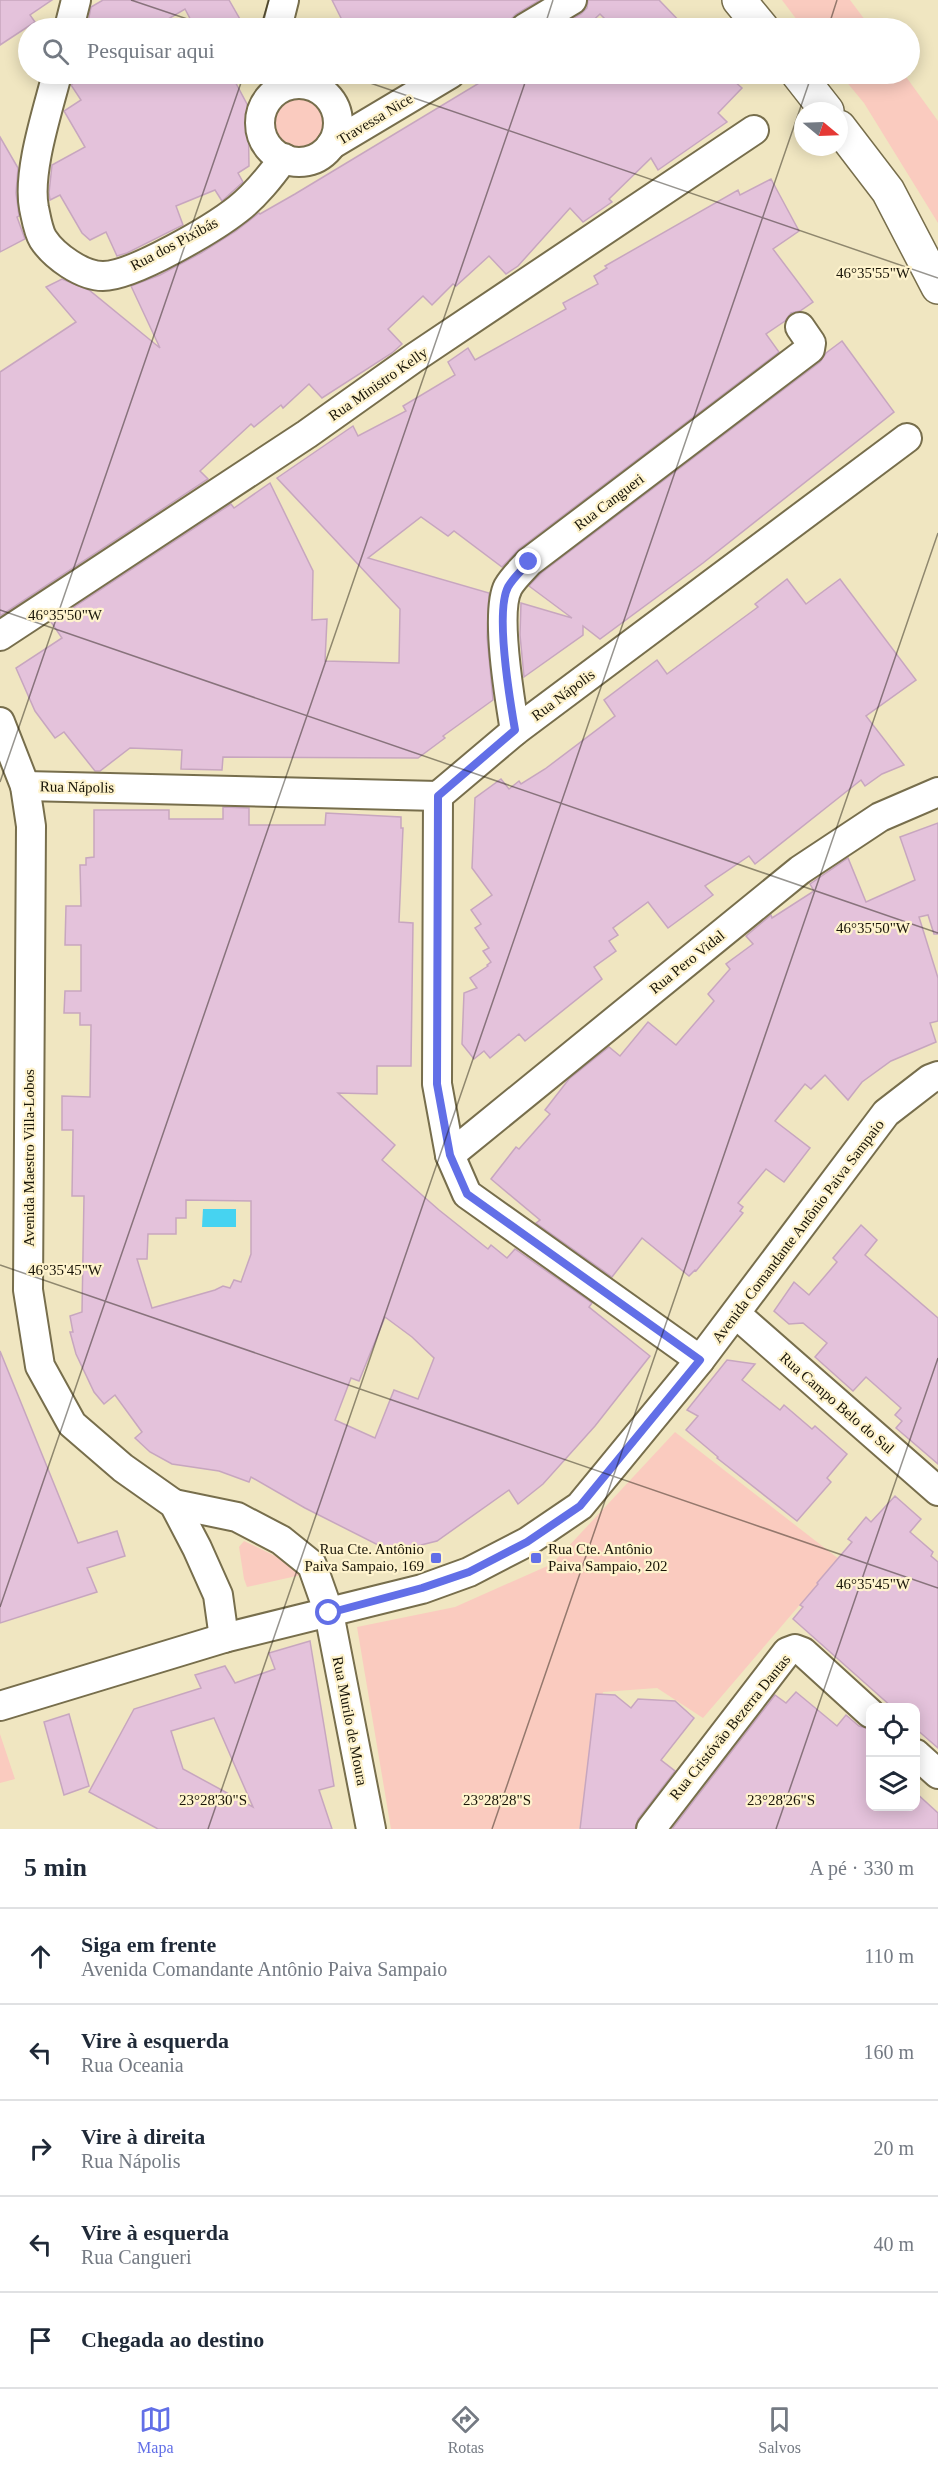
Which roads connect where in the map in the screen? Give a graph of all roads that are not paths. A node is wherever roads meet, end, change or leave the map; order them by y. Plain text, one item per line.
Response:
1 (76, 0) edge
2 (284, 0) edge
3 (572, 0) edge
4 (740, 0) edge
5 (72, 18) edge
6 (280, 18) edge
7 (542, 18) edge
8 (754, 18) edge
9 (54, 84) edge
10 (275, 84) edge
11 (283, 84) edge
12 (433, 84) edge
13 (806, 84) edge
14 (820, 102) edge
15 (754, 130) dead end
16 (848, 139) edge
17 (331, 145) junction
18 (284, 158) junction
19 (938, 287) edge
20 (800, 327) dead end
21 (907, 438) dead end
22 (0, 636) edge
23 (0, 722) edge
24 (515, 730) junction
25 (25, 786) junction
26 (938, 792) edge
27 (438, 796) junction
28 (938, 1076) edge
29 (450, 1155) junction
30 (736, 1314) junction
31 (700, 1360) junction
32 (938, 1491) edge
33 (174, 1504) junction
34 (329, 1613) junction
35 (224, 1638) junction
36 (0, 1706) edge
37 (866, 1709) edge
38 (918, 1757) edge
39 (938, 1774) edge
40 (371, 1829) edge
41 (651, 1829) edge

1 - 5 street
2 - 6 street
3 - 7 street
4 - 8 street
9 - 18 street, Rua dos Pixibás
10 - 18 street
11 - 17 street
12 - 17 street, Travessa Nice
13 - 14 street
15 - 22 street, Rua Ministro Kelly
16 - 19 street
17 - 18 street
20 - 24 street, Rua Cangueri
21 - 24 street, Rua Nápolis
23 - 25 street, Avenida Maestro Villa-Lobos
24 - 27 street, Rua Nápolis
25 - 27 street, Rua Nápolis
25 - 33 street, Avenida Maestro Villa-Lobos
26 - 29 street, Rua Pero Vidal
27 - 29 street
28 - 30 street, Avenida Comandante Antônio Paiva Sampaio
29 - 31 street
30 - 31 street, Avenida Comandante Antônio Paiva Sampaio
30 - 32 street, Rua Campo Belo do Sul
31 - 34 street, Avenida Comandante Antônio Paiva Sampaio
33 - 34 street, Rua Murilo de Moura
33 - 35 street, Avenida Maestro Villa-Lobos
34 - 35 street, Avenida Comandante Antônio Paiva Sampaio
34 - 40 street, Rua Murilo de Moura
35 - 36 street, Avenida Comandante Antônio Paiva Sampaio
37 - 41 street, Rua Cristóvão Bezerra Dantas
38 - 39 street

